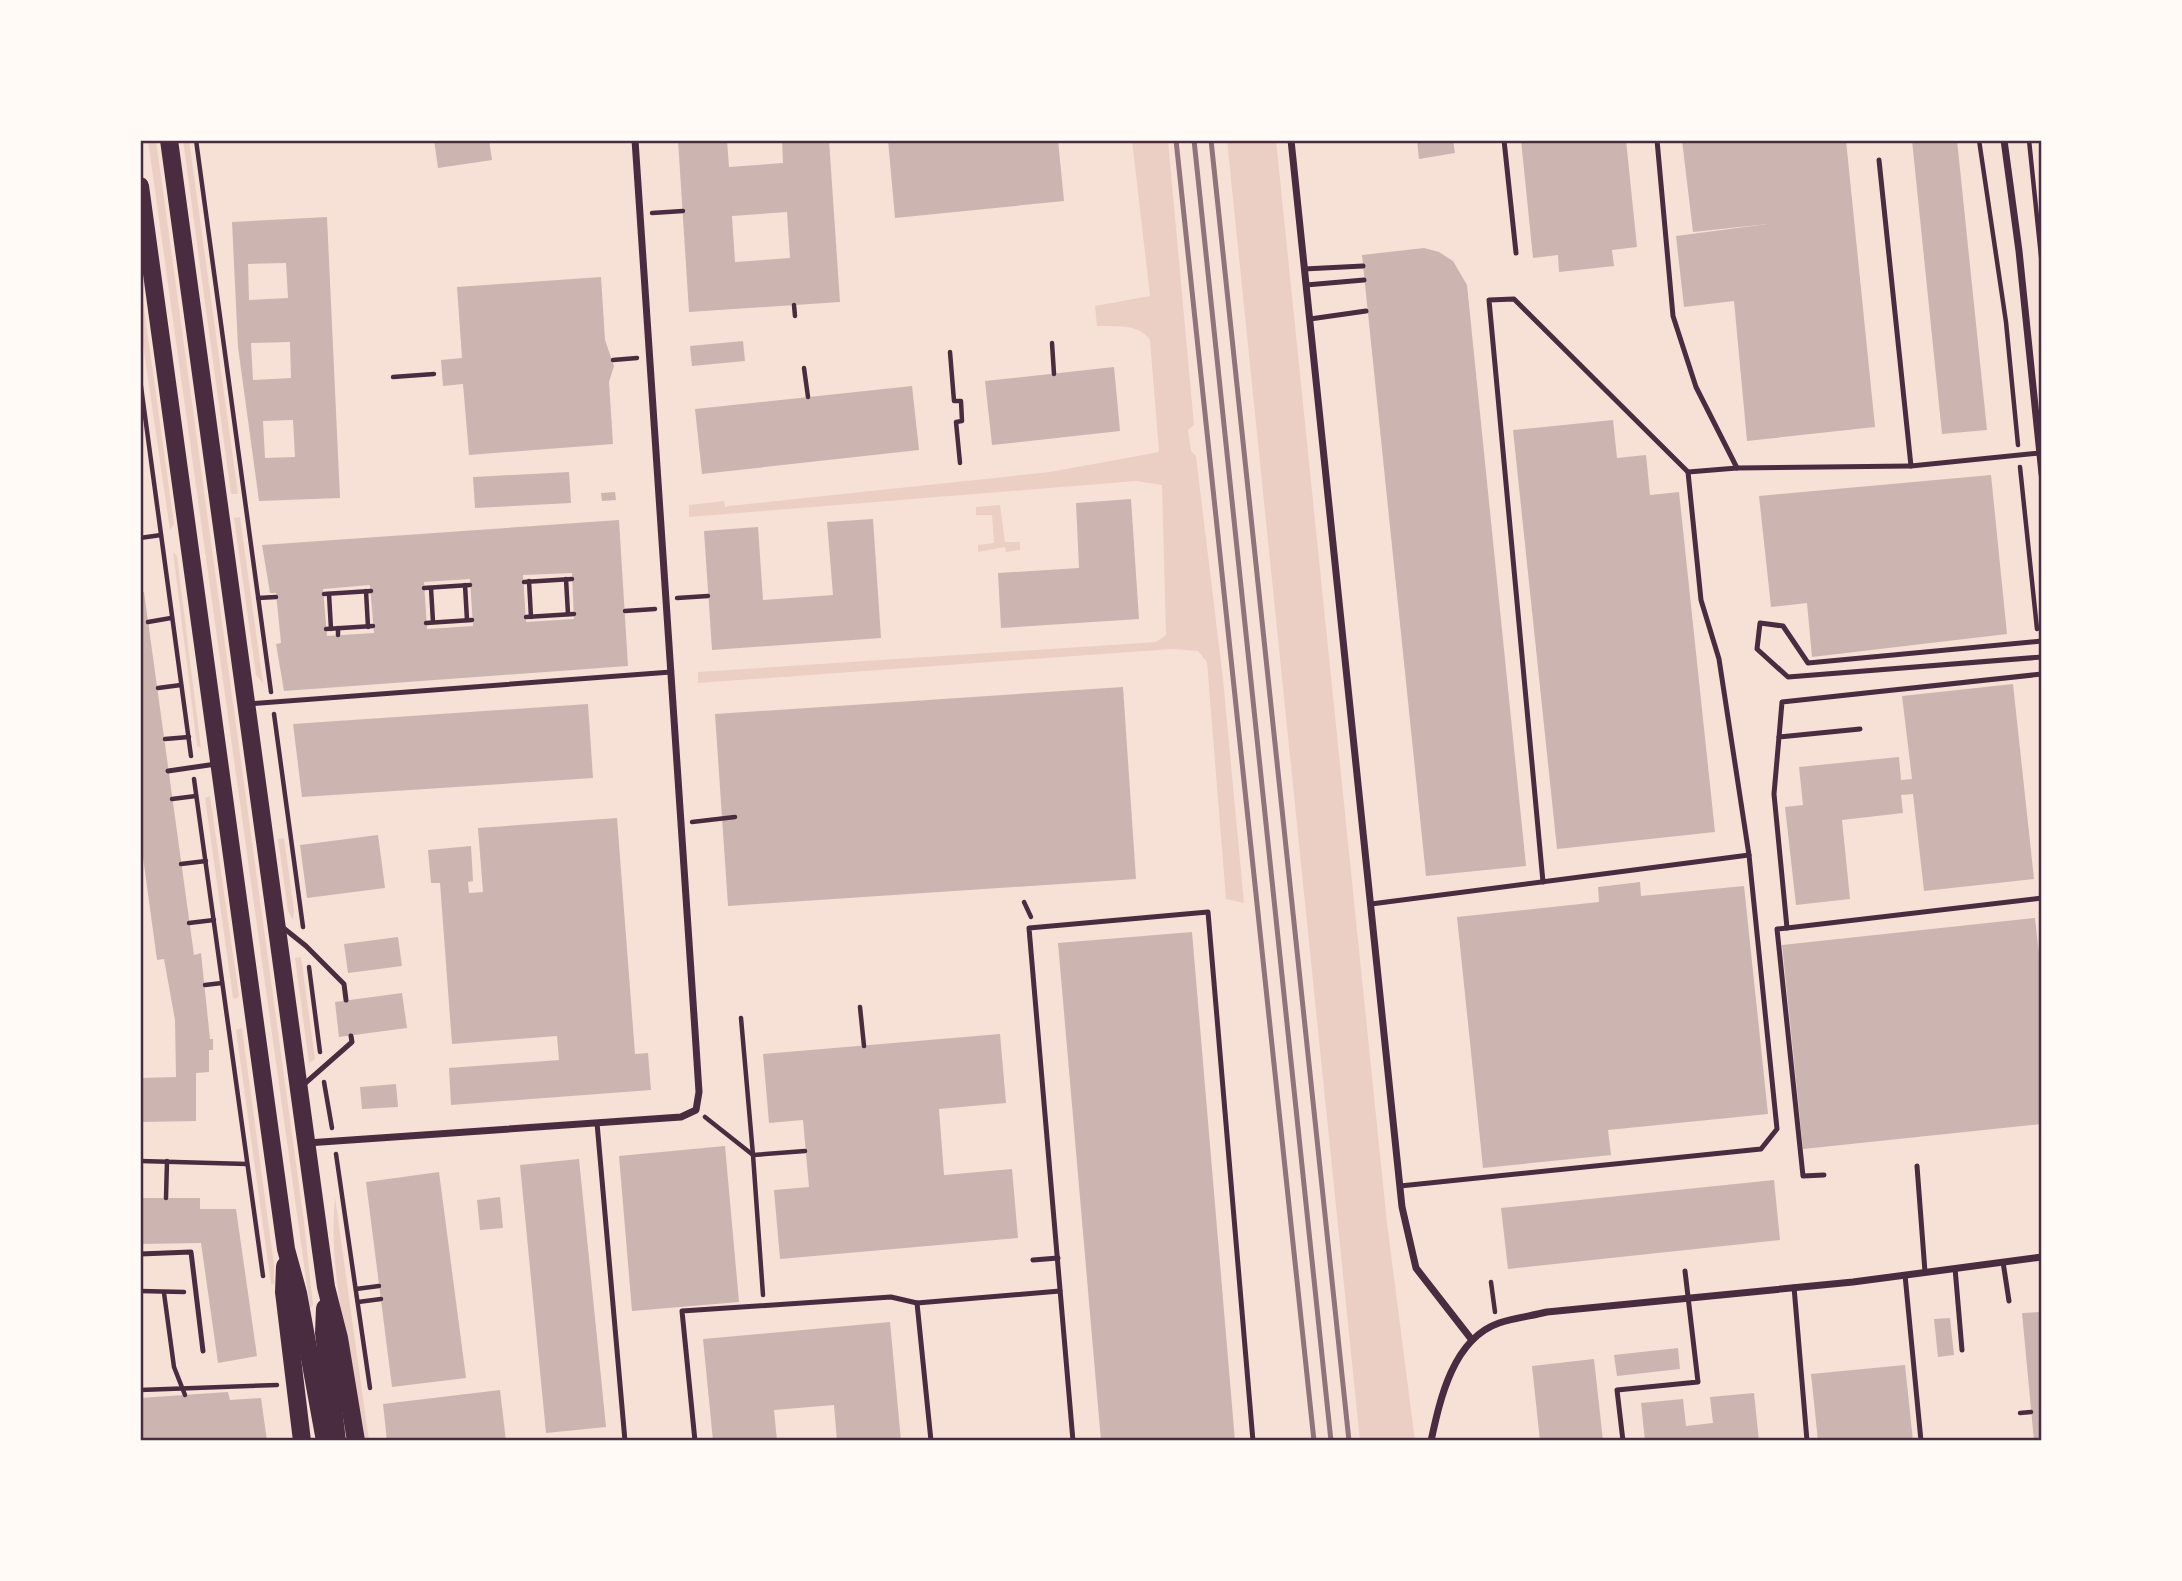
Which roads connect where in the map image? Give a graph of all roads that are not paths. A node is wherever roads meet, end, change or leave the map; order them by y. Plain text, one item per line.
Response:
1 (169, 140) edge
2 (635, 140) edge
3 (1291, 140) edge
4 (1504, 140) edge
5 (1657, 140) edge
6 (2004, 140) edge
7 (1879, 160) dead end
8 (140, 186) edge
9 (1516, 253) dead end
10 (1363, 266) dead end
11 (1304, 269) junction
12 (1364, 281) dead end
13 (1306, 285) junction
14 (1366, 311) dead end
15 (1310, 319) junction
16 (2038, 405) edge
17 (2040, 453) junction
18 (1911, 466) junction
19 (1737, 468) junction
20 (1688, 472) junction
21 (2042, 474) edge
22 (2040, 641) edge
23 (2042, 657) edge
24 (671, 672) junction
25 (2042, 674) edge
26 (246, 705) junction
27 (1860, 729) dead end
28 (1779, 737) junction
29 (219, 763) junction
30 (168, 771) dead end
31 (1749, 855) junction
32 (1543, 881) junction
33 (2042, 898) edge
34 (1371, 904) junction
35 (275, 922) junction
36 (1787, 928) junction
37 (346, 1000) dead end
38 (351, 1036) dead end
39 (299, 1088) junction
40 (597, 1123) junction
41 (307, 1143) junction
42 (1917, 1166) dead end
43 (1824, 1175) dead end
44 (1400, 1186) junction
45 (286, 1249) junction
46 (140, 1254) edge
47 (2042, 1257) edge
48 (1058, 1258) junction
49 (1033, 1260) dead end
50 (2003, 1262) junction
51 (1955, 1268) junction
52 (1685, 1271) dead end
53 (1925, 1272) junction
54 (1905, 1275) junction
55 (326, 1287) junction
56 (1794, 1287) junction
57 (1060, 1291) junction
58 (1689, 1298) junction
59 (2009, 1301) dead end
60 (918, 1303) junction
61 (1472, 1340) junction
62 (1962, 1350) dead end
63 (203, 1351) dead end
64 (302, 1441) edge
65 (325, 1441) edge
66 (337, 1441) edge
67 (356, 1441) edge
68 (625, 1441) edge
69 (695, 1441) edge
70 (931, 1441) edge
71 (1073, 1441) edge
72 (1253, 1441) edge
73 (1431, 1441) edge
74 (1623, 1441) edge
75 (1808, 1441) edge
76 (1921, 1441) edge

1 - 26 main road
2 - 24 street
3 - 11 street
4 - 9 lane
5 - 19 lane
6 - 16 street
7 - 18 lane
8 - 29 main road
10 - 11 lane
11 - 13 street
12 - 13 lane
13 - 15 street
14 - 15 lane
15 - 34 street
16 - 17 street
17 - 18 lane
17 - 21 street
18 - 19 lane
19 - 20 lane
20 - 31 lane
20 - 32 lane
22 - 23 lane
24 - 26 lane
24 - 40 street
25 - 28 lane
26 - 35 main road
27 - 28 lane
28 - 36 lane
29 - 30 lane
29 - 45 main road
31 - 32 lane
31 - 44 lane
32 - 34 lane
33 - 36 lane
34 - 44 street
35 - 37 lane
35 - 39 main road
36 - 43 lane
38 - 39 lane
39 - 41 main road
40 - 41 street
40 - 68 lane
41 - 55 main road
42 - 53 lane
44 - 61 street
45 - 64 main road
45 - 65 main road
46 - 63 lane
47 - 50 street
48 - 49 lane
48 - 57 lane
48 - 72 lane
50 - 51 street
50 - 59 lane
51 - 53 street
51 - 62 lane
52 - 58 lane
53 - 54 street
54 - 56 street
54 - 76 lane
55 - 66 main road
55 - 67 main road
56 - 58 street
56 - 75 lane
57 - 60 lane
57 - 71 lane
58 - 61 street
58 - 74 lane
60 - 69 lane
60 - 70 lane
61 - 73 street

